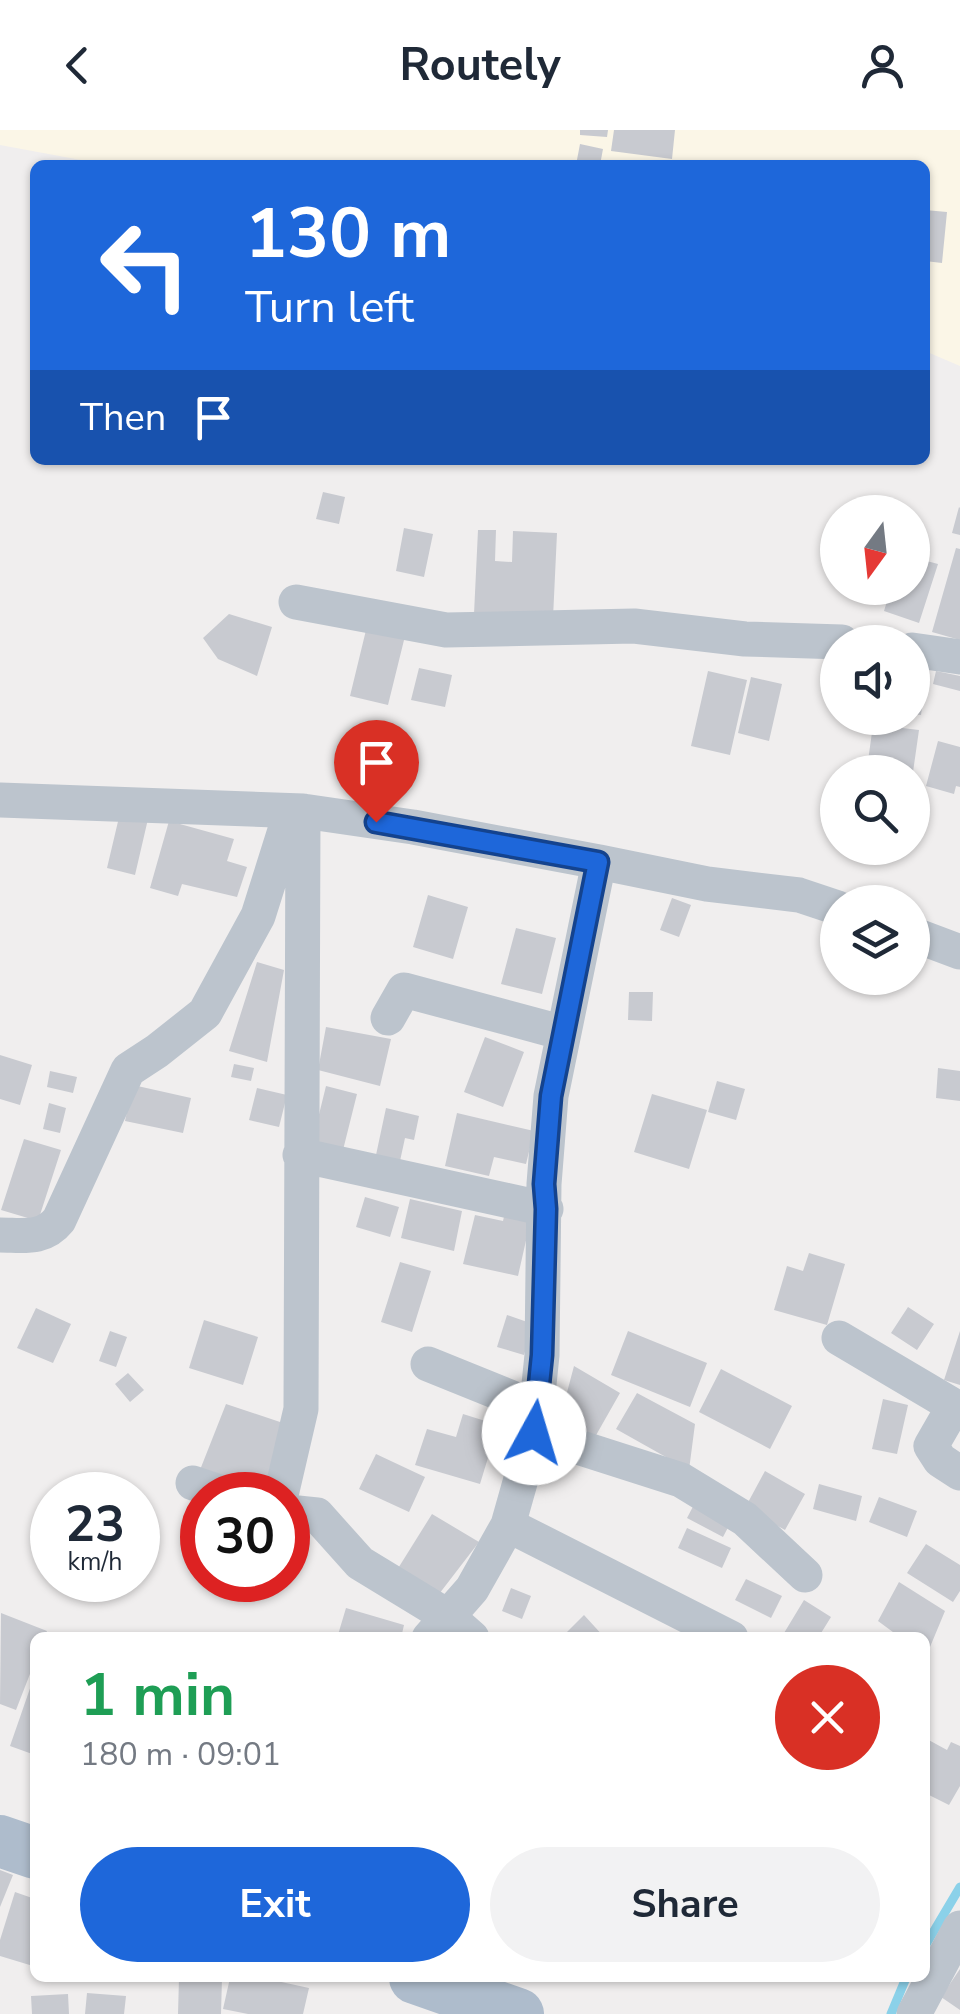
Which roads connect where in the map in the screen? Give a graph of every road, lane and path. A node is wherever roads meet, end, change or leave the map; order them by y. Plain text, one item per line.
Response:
1 (296, 602) dead end
2 (820, 642) edge
3 (930, 653) edge
4 (960, 657) edge
5 (0, 800) edge
6 (303, 811) junction
7 (598, 862) junction
8 (820, 902) edge
9 (930, 941) edge
10 (960, 952) edge
11 (388, 1018) dead end
12 (564, 1033) junction
13 (300, 1155) junction
14 (546, 1209) junction
15 (0, 1235) edge
16 (840, 1338) dead end
17 (428, 1364) dead end
18 (536, 1420) junction
19 (286, 1472) edge
20 (960, 1472) edge
21 (310, 1514) edge
22 (508, 1525) junction
23 (805, 1576) dead end
24 (450, 1630) edge
25 (719, 1632) edge
26 (0, 1840) edge
27 (30, 1851) edge
28 (960, 1928) edge
29 (426, 1982) edge
30 (518, 2014) edge
31 (914, 2014) edge

1 - 2 street
3 - 4 street
5 - 6 street
6 - 7 street
6 - 13 street
6 - 15 street
7 - 8 street
7 - 12 street
9 - 10 street
11 - 12 street
12 - 14 street
13 - 14 street
13 - 19 street
14 - 18 street
16 - 20 street
17 - 18 street
18 - 22 street
18 - 23 street
21 - 24 street
22 - 24 street
22 - 25 street
26 - 27 main road
28 - 31 street
29 - 30 main road

